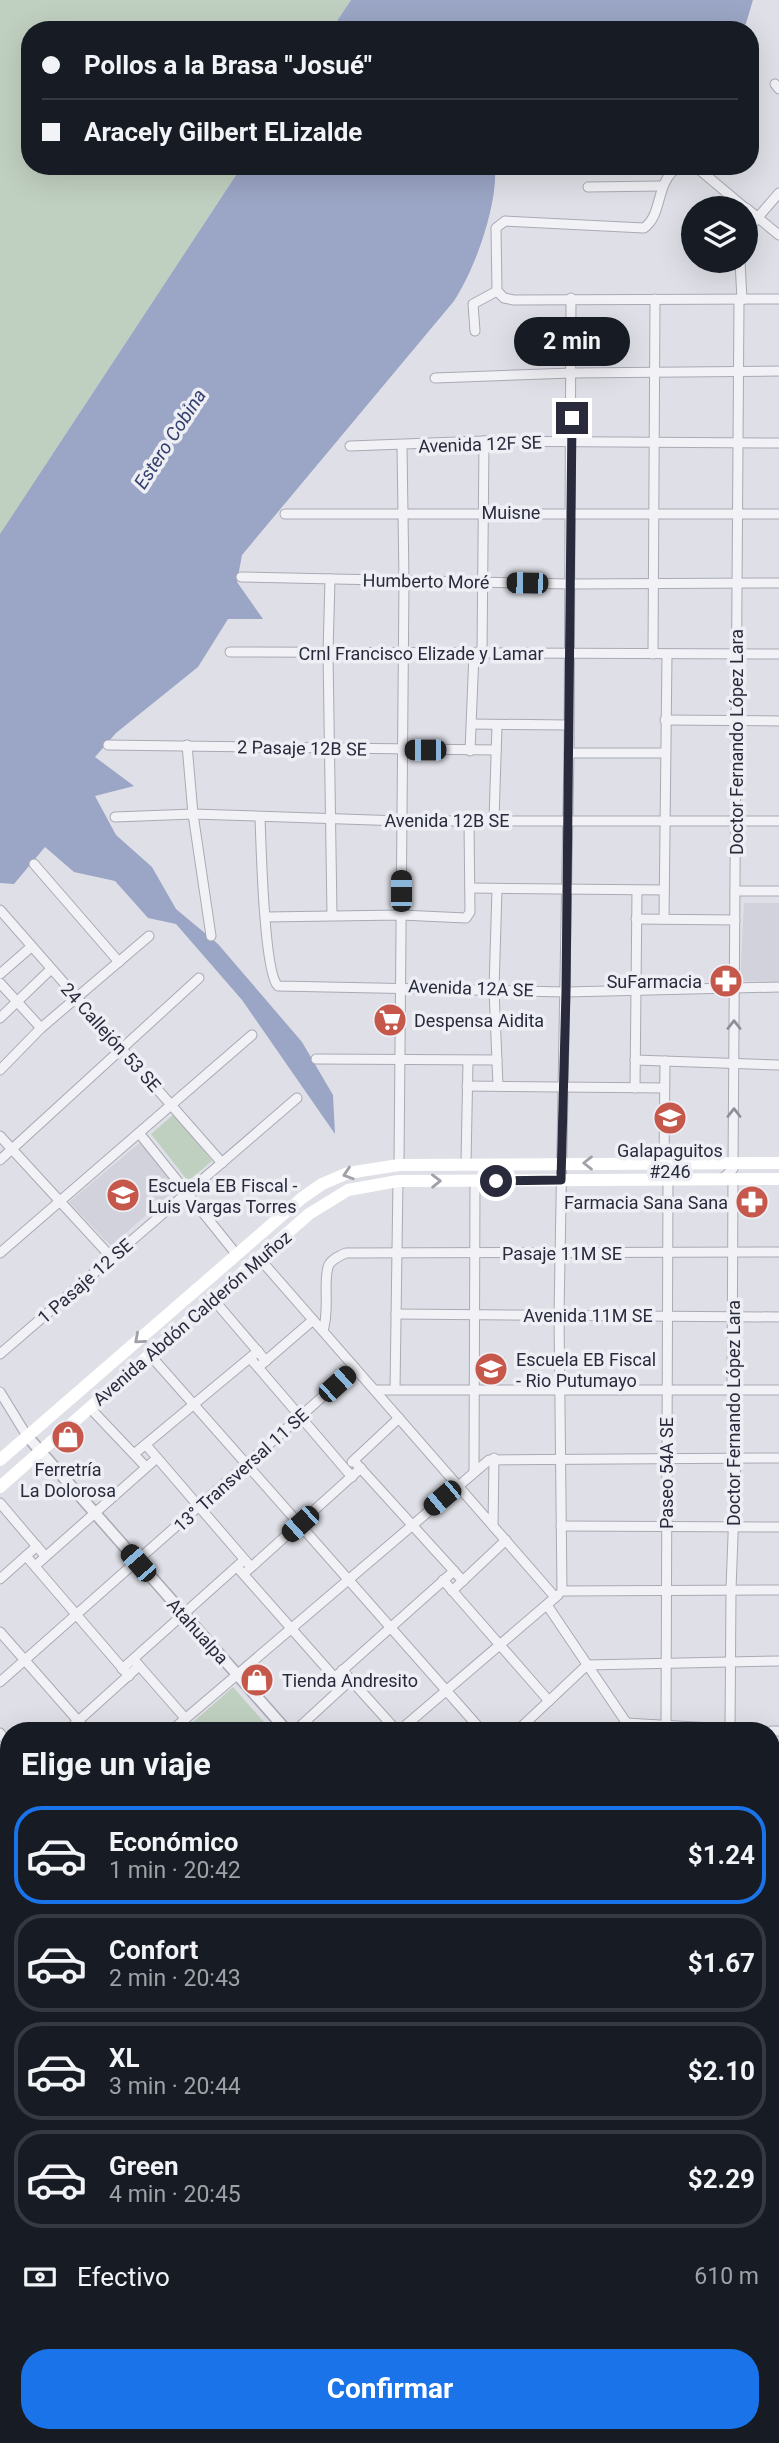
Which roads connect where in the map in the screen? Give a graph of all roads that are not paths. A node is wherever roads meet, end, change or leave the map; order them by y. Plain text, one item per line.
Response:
1 (670, 175) edge
2 (706, 175) edge
3 (661, 186) junction
4 (588, 187) dead end
5 (779, 193) edge
6 (731, 196) edge
7 (758, 215) edge
8 (758, 219) edge
9 (779, 235) edge
10 (740, 273) edge
11 (497, 291) junction
12 (571, 298) junction
13 (655, 299) junction
14 (779, 299) edge
15 (741, 300) junction
16 (475, 331) dead end
17 (739, 370) junction
18 (779, 371) edge
19 (572, 373) junction
20 (653, 373) junction
21 (435, 378) dead end
22 (484, 441) junction
23 (572, 441) junction
24 (654, 441) junction
25 (737, 443) junction
26 (779, 443) edge
27 (350, 446) dead end
28 (402, 447) junction
29 (403, 512) junction
30 (485, 512) junction
31 (572, 512) junction
32 (654, 512) junction
33 (737, 513) junction
34 (285, 514) dead end
35 (779, 514) edge
36 (241, 577) dead end
37 (330, 579) junction
38 (404, 580) junction
39 (484, 582) junction
40 (570, 583) junction
41 (654, 583) junction
42 (779, 583) edge
43 (737, 584) junction
44 (403, 651) junction
45 (230, 652) dead end
46 (328, 653) junction
47 (478, 653) junction
48 (737, 653) junction
49 (570, 654) junction
50 (653, 654) junction
51 (667, 654) junction
52 (779, 654) edge
53 (666, 720) junction
54 (738, 721) junction
55 (779, 722) edge
56 (472, 724) junction
57 (568, 725) junction
58 (497, 726) junction
59 (108, 745) dead end
60 (187, 745) junction
61 (329, 747) junction
62 (403, 750) junction
63 (496, 750) junction
64 (470, 751) junction
65 (569, 753) junction
66 (665, 753) junction
67 (193, 814) junction
68 (115, 817) dead end
69 (260, 817) junction
70 (331, 818) junction
71 (664, 819) junction
72 (494, 820) junction
73 (735, 820) junction
74 (402, 821) junction
75 (568, 821) junction
76 (779, 821) edge
77 (469, 822) junction
78 (34, 864) dead end
79 (470, 888) junction
80 (497, 889) junction
81 (664, 890) junction
82 (565, 891) junction
83 (637, 891) junction
84 (735, 891) junction
85 (779, 891) edge
86 (0, 910) edge
87 (332, 915) junction
88 (401, 915) junction
89 (266, 917) junction
90 (636, 919) junction
91 (664, 919) junction
92 (735, 920) junction
93 (149, 936) dead end
94 (211, 936) dead end
95 (31, 947) junction
96 (119, 962) junction
97 (50, 970) junction
98 (0, 974) edge
99 (199, 978) dead end
100 (0, 983) edge
101 (400, 986) junction
102 (734, 987) junction
103 (779, 987) edge
104 (494, 989) junction
105 (566, 992) junction
106 (637, 992) junction
107 (75, 998) junction
108 (17, 1003) junction
109 (0, 1018) edge
110 (41, 1028) junction
111 (252, 1035) dead end
112 (121, 1051) junction
113 (316, 1059) dead end
114 (400, 1060) junction
115 (497, 1060) junction
116 (635, 1060) junction
117 (468, 1061) junction
118 (665, 1061) junction
119 (734, 1063) junction
120 (779, 1065) edge
121 (0, 1070) edge
122 (467, 1086) junction
123 (498, 1086) junction
124 (562, 1086) junction
125 (635, 1088) junction
126 (664, 1088) junction
127 (297, 1098) dead end
128 (172, 1104) junction
129 (139, 1133) junction
130 (0, 1136) edge
131 (11, 1149) junction
132 (0, 1160) edge
133 (222, 1163) junction
134 (466, 1163) junction
135 (561, 1163) junction
136 (664, 1163) junction
137 (733, 1163) junction
138 (779, 1163) edge
139 (398, 1165) junction
140 (727, 1178) junction
141 (779, 1178) edge
142 (668, 1179) junction
143 (561, 1180) junction
144 (398, 1181) junction
145 (475, 1181) junction
146 (187, 1193) junction
147 (60, 1201) junction
148 (666, 1252) junction
149 (733, 1252) junction
150 (779, 1252) edge
151 (397, 1253) junction
152 (475, 1253) junction
153 (560, 1253) junction
154 (0, 1254) edge
155 (237, 1255) junction
156 (112, 1258) junction
157 (259, 1258) junction
158 (213, 1299) junction
159 (396, 1314) junction
160 (475, 1314) junction
161 (559, 1315) junction
162 (666, 1316) junction
163 (732, 1316) junction
164 (779, 1317) edge
165 (313, 1320) junction
166 (323, 1331) junction
167 (0, 1354) edge
168 (254, 1354) junction
169 (150, 1355) junction
170 (262, 1364) junction
171 (355, 1368) junction
172 (395, 1389) junction
173 (375, 1390) junction
174 (475, 1390) junction
175 (560, 1390) junction
176 (779, 1390) edge
177 (666, 1391) junction
178 (732, 1391) junction
179 (0, 1392) edge
180 (193, 1405) junction
181 (90, 1408) junction
182 (300, 1417) junction
183 (399, 1418) junction
184 (27, 1436) junction
185 (146, 1444) junction
186 (40, 1451) junction
187 (134, 1454) junction
188 (736, 1457) junction
189 (157, 1458) junction
190 (494, 1458) junction
191 (665, 1458) junction
192 (779, 1458) edge
193 (0, 1460) edge
194 (561, 1461) junction
195 (357, 1464) junction
196 (247, 1465) junction
197 (146, 1467) junction
198 (474, 1472) junction
199 (348, 1473) junction
200 (458, 1485) junction
201 (0, 1487) edge
202 (0, 1503) edge
203 (200, 1507) junction
204 (94, 1513) junction
205 (300, 1524) junction
206 (666, 1524) junction
207 (733, 1524) junction
208 (412, 1525) junction
209 (493, 1526) junction
210 (561, 1526) junction
211 (779, 1527) edge
212 (506, 1540) junction
213 (37, 1546) junction
214 (26, 1556) junction
215 (45, 1556) junction
216 (138, 1563) junction
217 (35, 1566) junction
218 (244, 1567) junction
219 (454, 1571) junction
220 (0, 1579) edge
221 (349, 1579) junction
222 (443, 1580) junction
223 (463, 1581) junction
224 (731, 1588) junction
225 (666, 1590) junction
226 (779, 1590) edge
227 (452, 1591) junction
228 (559, 1594) junction
229 (547, 1605) junction
230 (76, 1615) junction
231 (184, 1615) junction
232 (391, 1627) junction
233 (291, 1629) junction
234 (0, 1632) edge
235 (499, 1645) junction
236 (25, 1660) junction
237 (779, 1661) edge
238 (730, 1662) junction
239 (137, 1663) junction
240 (667, 1664) junction
241 (587, 1665) junction
242 (342, 1670) junction
243 (126, 1672) junction
244 (237, 1675) junction
245 (334, 1678) junction
246 (351, 1680) junction
247 (0, 1682) edge
248 (343, 1687) junction
249 (446, 1690) junction
250 (549, 1701) junction
251 (185, 1718) junction
252 (78, 1721) joint
253 (181, 1722) edge
254 (279, 1722) edge
255 (305, 1722) edge
256 (390, 1722) edge
257 (409, 1722) edge
258 (474, 1722) edge
259 (527, 1722) edge
260 (626, 1722) edge
261 (666, 1722) edge
262 (730, 1722) edge

1 - 3 street
2 - 6 street
3 - 4 street
3 - 11 street
5 - 7 street
8 - 9 street
10 - 15 street, Doctor Fernando López Lara
11 - 12 street
11 - 16 street
12 - 13 street
12 - 19 street
13 - 15 street
13 - 20 street
14 - 15 street
15 - 17 street, Doctor Fernando López Lara
17 - 18 street
17 - 20 street
17 - 25 street, Doctor Fernando López Lara
19 - 20 street
19 - 21 street
19 - 23 street
20 - 24 street
22 - 23 street, Avenida 12F SE
22 - 28 street, Avenida 12F SE
22 - 30 street
23 - 24 street, Avenida 12F SE
23 - 31 street
24 - 25 street, Avenida 12F SE
24 - 32 street
25 - 26 street, Avenida 12F SE
25 - 33 street, Doctor Fernando López Lara
27 - 28 street, Avenida 12F SE
28 - 29 street
29 - 30 street, Muisne
29 - 34 street, Muisne
29 - 38 street
30 - 31 street, Muisne
30 - 39 street
31 - 32 street, Muisne
31 - 40 street
32 - 33 street, Muisne
32 - 41 street
33 - 35 street, Muisne
33 - 43 street, Doctor Fernando López Lara
36 - 37 street, Humberto Moré
37 - 38 street, Humberto Moré
37 - 46 street
38 - 39 street, Humberto Moré
38 - 44 street
39 - 40 street, Humberto Moré
39 - 47 street
40 - 41 street, Humberto Moré
40 - 49 street
41 - 43 street, Humberto Moré
41 - 50 street
42 - 43 street, Humberto Moré
43 - 48 street, Doctor Fernando López Lara
44 - 46 street, Crnl Francisco Elizade y Lamar
44 - 47 street, Crnl Francisco Elizade y Lamar
44 - 62 street
45 - 46 street, Crnl Francisco Elizade y Lamar
46 - 61 street
47 - 49 street, Crnl Francisco Elizade y Lamar
47 - 56 street
48 - 51 street, Crnl Francisco Elizade y Lamar
48 - 52 street, Crnl Francisco Elizade y Lamar
48 - 54 street, Doctor Fernando López Lara
49 - 50 street, Crnl Francisco Elizade y Lamar
49 - 57 street
50 - 51 street, Crnl Francisco Elizade y Lamar
51 - 53 street
53 - 54 street
53 - 66 street
54 - 55 street
54 - 73 street, Doctor Fernando López Lara
56 - 58 street
56 - 64 street
57 - 58 street
57 - 65 street
58 - 63 street
59 - 60 street, 2 Pasaje 12B SE
60 - 61 street, 2 Pasaje 12B SE
60 - 67 street
61 - 62 street, 2 Pasaje 12B SE
61 - 70 street
62 - 64 street, 2 Pasaje 12B SE
62 - 74 street
63 - 64 street, 2 Pasaje 12B SE
63 - 72 street
65 - 66 street
65 - 75 street
66 - 71 street
67 - 68 street, Avenida 12B SE
67 - 69 street, Avenida 12B SE
67 - 94 street
69 - 70 street, Avenida 12B SE
69 - 89 street
70 - 74 street, Avenida 12B SE
70 - 87 street
71 - 73 street, Avenida 12B SE
71 - 75 street, Avenida 12B SE
71 - 81 street
72 - 75 street, Avenida 12B SE
72 - 77 street, Avenida 12B SE
73 - 76 street, Avenida 12B SE
73 - 84 street, Doctor Fernando López Lara
74 - 77 street, Avenida 12B SE
74 - 88 street
75 - 82 street
77 - 79 street
78 - 96 street
79 - 80 street
79 - 88 street
80 - 82 street
80 - 104 street
81 - 83 street
81 - 91 street
82 - 83 street
82 - 105 street
83 - 90 street
84 - 85 street
84 - 92 street, Doctor Fernando López Lara
86 - 95 street, 24 Callejón 53 SE
87 - 88 street
87 - 89 street
88 - 101 street
89 - 101 street, Avenida 12A SE
90 - 91 street
90 - 106 street
91 - 92 street
92 - 102 street, Doctor Fernando López Lara
93 - 96 street
95 - 97 street, 24 Callejón 53 SE
95 - 98 street
96 - 107 street
97 - 107 street, 24 Callejón 53 SE
97 - 108 street
99 - 112 street
100 - 108 street
101 - 104 street, Avenida 12A SE
101 - 114 street
102 - 103 street, Avenida 12A SE
102 - 106 street, Avenida 12A SE
119 -> 102 street, Doctor Fernando López Lara
104 - 105 street, Avenida 12A SE
104 - 115 street
105 - 106 street, Avenida 12A SE
105 - 124 street
106 - 116 street
107 - 110 street
107 - 112 street, 24 Callejón 53 SE
108 - 109 street
108 - 110 street
110 - 121 street
111 - 128 street
112 - 128 street, 24 Callejón 53 SE
112 - 131 street
113 - 114 street
114 - 117 street
114 - 139 street
115 - 117 street
115 - 123 street
116 - 118 street
116 - 125 street
117 - 122 street
118 - 119 street
118 - 126 street
119 - 120 street
137 -> 119 street, Doctor Fernando López Lara
122 - 123 street
122 - 134 street
123 - 124 street
124 - 125 street
124 - 135 street
125 - 126 street
126 - 136 street
127 - 133 street, 1 Pasaje 12 SE
128 - 129 street
128 - 133 street, 24 Callejón 53 SE
129 - 146 street
129 - 147 street
130 - 131 street
131 - 132 street
131 - 147 street
133 - 146 street, 1 Pasaje 12 SE
134 - 135 main road, Avenida Abdón Calderón Muñoz
134 - 139 main road, Avenida Abdón Calderón Muñoz
136 -> 135 main road, Avenida Abdón Calderón Muñoz
135 - 143 street
136 - 137 main road, Avenida Abdón Calderón Muñoz
137 - 138 main road, Avenida Abdón Calderón Muñoz
137 - 140 street
139 -> 155 main road, Avenida Abdón Calderón Muñoz
140 - 141 main road, Avenida Abdón Calderón Muñoz
140 - 142 main road, Avenida Abdón Calderón Muñoz
140 - 149 street, Doctor Fernando López Lara
142 - 143 main road, Avenida Abdón Calderón Muñoz
142 - 148 street, Paseo 54A SE
143 - 145 main road, Avenida Abdón Calderón Muñoz
143 - 153 street
144 -> 145 main road, Avenida Abdón Calderón Muñoz
144 - 151 street
144 - 157 main road, Avenida Abdón Calderón Muñoz
145 - 152 street
146 - 155 street
146 - 156 street, 1 Pasaje 12 SE
147 - 154 street
147 - 156 street
148 - 149 street, Pasaje 11M SE
148 - 153 street, Pasaje 11M SE
148 - 162 street, Paseo 54A SE
149 - 150 street, Pasaje 11M SE
149 - 163 street, Doctor Fernando López Lara
151 - 152 street, Pasaje 11M SE
151 - 159 street
151 - 166 street, Pasaje 11M SE
152 - 153 street, Pasaje 11M SE
152 - 160 street
153 - 161 street
155 -> 184 main road, Avenida Abdón Calderón Muñoz
156 - 167 street, 1 Pasaje 12 SE
157 - 158 main road, Avenida Abdón Calderón Muñoz
157 - 165 street
158 - 168 street
158 - 169 main road, Avenida Abdón Calderón Muñoz
159 - 160 street, Avenida 11M SE
159 - 172 street
160 - 161 street, Avenida 11M SE
160 - 174 street
161 - 162 street, Avenida 11M SE
161 - 175 street
162 - 163 street, Avenida 11M SE
162 - 177 street, Paseo 54A SE
163 - 164 street, Avenida 11M SE
163 - 178 street, Doctor Fernando López Lara
165 - 166 street
165 - 170 street
166 - 171 street
168 - 170 street
168 - 180 street
169 - 180 street
169 - 181 main road, Avenida Abdón Calderón Muñoz
170 - 182 street
171 - 173 street
171 - 182 street, 13° Transversal 11 SE
172 - 173 street
172 - 174 street
173 - 183 street
174 - 175 street
174 - 198 street
175 - 177 street
175 - 194 street
176 - 178 street
177 - 178 street
177 - 191 street, Paseo 54A SE
178 - 188 street, Doctor Fernando López Lara
179 - 184 street
180 - 185 street
180 - 196 street
181 - 186 main road, Avenida Abdón Calderón Muñoz
181 - 187 street
182 - 196 street, 13° Transversal 11 SE
182 - 199 street
183 - 195 street
183 - 200 street
184 - 186 street, Atahualpa
184 - 193 main road, Avenida Abdón Calderón Muñoz
185 - 187 street
185 - 189 street
186 - 201 main road, Avenida Abdón Calderón Muñoz
186 - 204 street, Atahualpa
187 - 197 street
188 - 191 street
188 - 192 street
188 - 207 street, Doctor Fernando López Lara
189 - 197 street
189 - 203 street
190 - 194 street
190 - 198 street
190 - 209 street
191 - 194 street
191 - 206 street, Paseo 54A SE
194 - 210 street
195 - 199 street
195 - 208 street
196 - 203 street, 13° Transversal 11 SE
196 - 205 street
197 - 204 street
198 - 200 street
199 - 205 street
200 - 208 street
200 - 209 street
202 - 213 street
203 - 216 street, 13° Transversal 11 SE
203 - 218 street
204 - 215 street
204 - 216 street, Atahualpa
205 - 218 street
205 - 221 street
206 - 207 street
206 - 210 street
206 - 225 street, Paseo 54A SE
207 - 211 street
207 - 224 street, Doctor Fernando López Lara
208 - 219 street
208 - 221 street
209 - 212 street
210 - 228 street
212 - 223 street
212 - 228 street
213 - 214 street
213 - 215 street
214 - 217 street
214 - 220 street
215 - 217 street
216 - 230 street, 13° Transversal 11 SE
216 - 231 street, Atahualpa
217 - 230 street
218 - 231 street
218 - 233 street
219 - 222 street
219 - 223 street
221 - 232 street
221 - 233 street
222 - 227 street
222 - 232 street
223 - 227 street
224 - 225 street
224 - 226 street
224 - 238 street, Doctor Fernando López Lara
225 - 228 street
225 - 240 street, Paseo 54A SE
227 - 235 street
228 - 229 street
229 - 235 street
229 - 241 street
230 - 236 street, 13° Transversal 11 SE
230 - 243 street
231 - 239 street
231 - 244 street, Atahualpa
232 - 242 street
232 - 249 street
233 - 244 street
233 - 245 street
234 - 236 street
235 - 249 street
235 - 250 street
236 - 247 street, 13° Transversal 11 SE
236 - 252 street
237 - 238 street
238 - 240 street
238 - 262 street, Doctor Fernando López Lara
239 - 243 street
239 - 251 street
240 - 241 street
240 - 261 street, Paseo 54A SE
241 - 250 street
241 - 260 street
242 - 245 street
242 - 246 street
243 - 252 street
244 - 251 street
244 - 254 street, Atahualpa
245 - 248 street
246 - 248 street
246 - 256 street
248 - 255 street
249 - 257 street
249 - 258 street
250 - 259 street
251 - 253 street

